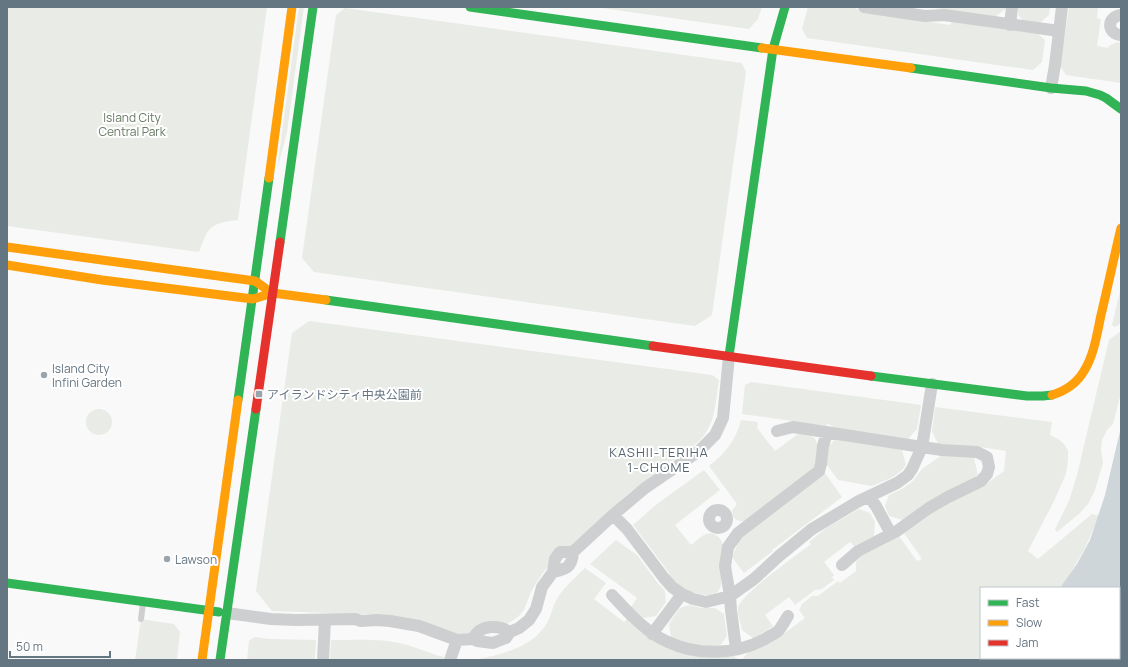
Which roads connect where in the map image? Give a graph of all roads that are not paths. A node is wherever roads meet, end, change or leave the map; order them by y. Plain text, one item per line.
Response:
1 (292, 7) edge
2 (313, 7) edge
3 (470, 7) edge
4 (785, 7) edge
5 (864, 7) edge
6 (1012, 7) edge
7 (1062, 7) edge
8 (1121, 15) edge
9 (1010, 25) junction
10 (1059, 31) junction
11 (1121, 35) edge
12 (773, 49) junction
13 (1051, 88) junction
14 (1121, 109) edge
15 (1121, 228) edge
16 (7, 247) edge
17 (7, 265) edge
18 (255, 281) junction
19 (273, 293) junction
20 (253, 299) junction
21 (729, 356) junction
22 (932, 384) junction
23 (776, 431) dead end
24 (827, 432) junction
25 (922, 447) junction
26 (869, 497) junction
27 (613, 515) junction
28 (725, 525) dead end
29 (738, 533) junction
30 (891, 534) junction
31 (842, 565) dead end
32 (7, 583) edge
33 (682, 594) junction
34 (612, 595) dead end
35 (730, 596) junction
36 (144, 602) junction
37 (208, 611) junction
38 (227, 614) junction
39 (788, 616) dead end
40 (141, 619) dead end
41 (325, 620) junction
42 (652, 634) junction
43 (457, 640) junction
44 (736, 649) junction
45 (202, 660) edge
46 (220, 660) edge
47 (323, 660) edge
48 (450, 660) edge

1 - 18 street
2 - 19 street
3 - 12 street
4 - 12 street
5 - 9 street
6 - 9 street
7 - 10 street
8 - 11 street
9 - 10 street
10 - 13 street
12 - 13 street
12 - 21 street
13 - 14 street
15 - 22 street
16 - 18 street
17 - 20 street
18 - 19 street
18 - 20 street
19 - 20 street
19 - 21 street
19 - 38 street
20 - 37 street
21 - 22 street
21 - 27 street
22 - 25 street
23 - 24 street
24 - 25 street
24 - 29 street
25 - 26 street
25 - 30 street
26 - 30 street
26 - 35 street
27 - 33 street
27 - 43 street
28 - 29 street
29 - 35 street
30 - 31 street
32 - 36 street
33 - 35 street
33 - 42 street
34 - 42 street
35 - 44 street
36 - 37 street
36 - 40 lane
37 - 38 street
37 - 45 street
38 - 41 street
38 - 46 street
39 - 44 street
41 - 43 street
41 - 47 street
42 - 44 street
43 - 48 street

